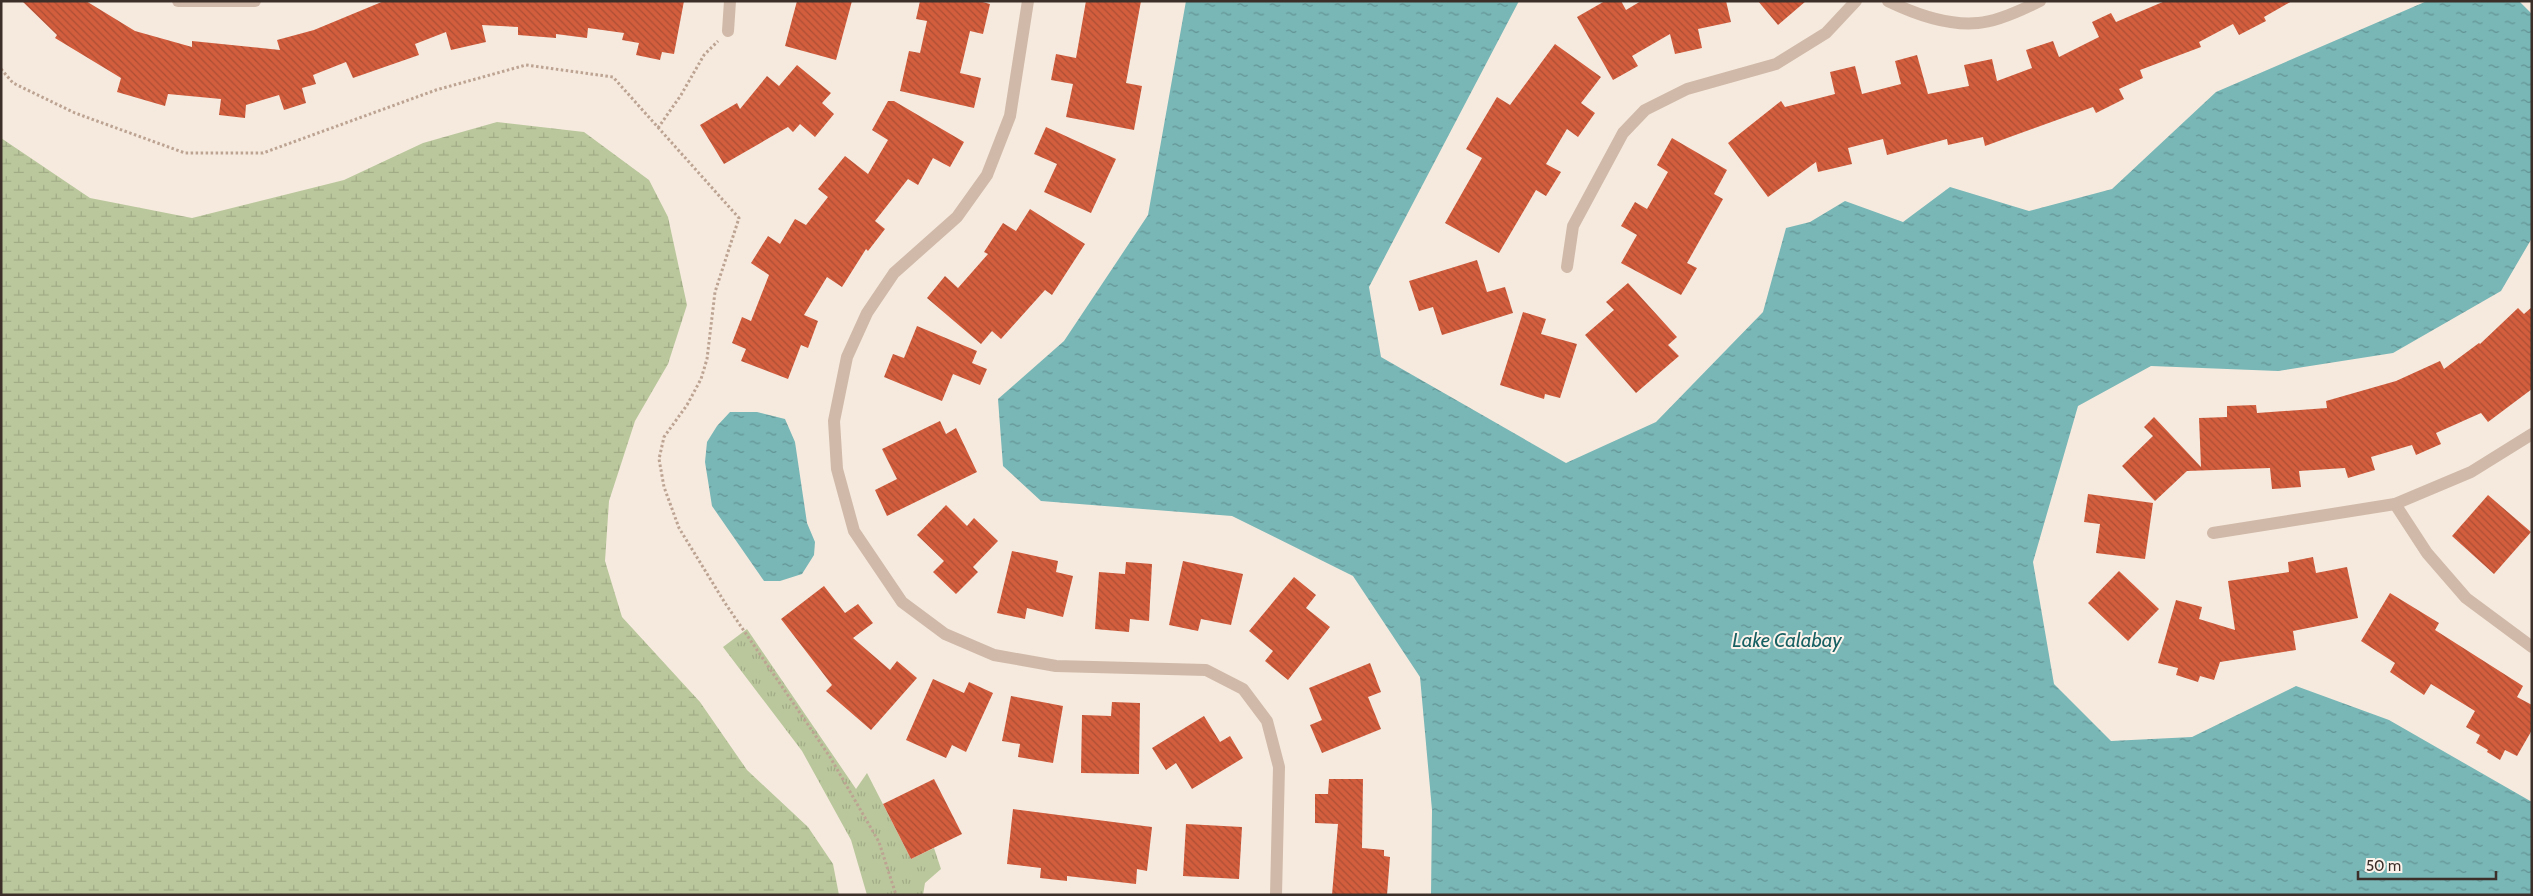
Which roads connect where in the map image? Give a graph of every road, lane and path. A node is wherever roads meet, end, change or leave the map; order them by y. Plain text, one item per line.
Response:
1 (178, 1) edge
2 (255, 1) edge
3 (730, 1) edge
4 (1028, 1) edge
5 (1856, 1) edge
6 (1888, 1) edge
7 (2040, 1) edge
8 (728, 30) joint
9 (1, 69) edge
10 (658, 128) junction
11 (1567, 267) dead end
12 (2532, 434) edge
13 (2395, 504) junction
14 (2213, 533) dead end
15 (2532, 647) edge
16 (896, 895) edge
17 (1276, 895) edge

1 - 2 street
3 - 8 street
4 - 17 street
5 - 11 street
6 - 7 street
8 - 10 path
9 - 10 path
10 - 16 path
12 - 13 street
13 - 14 street
13 - 15 street

